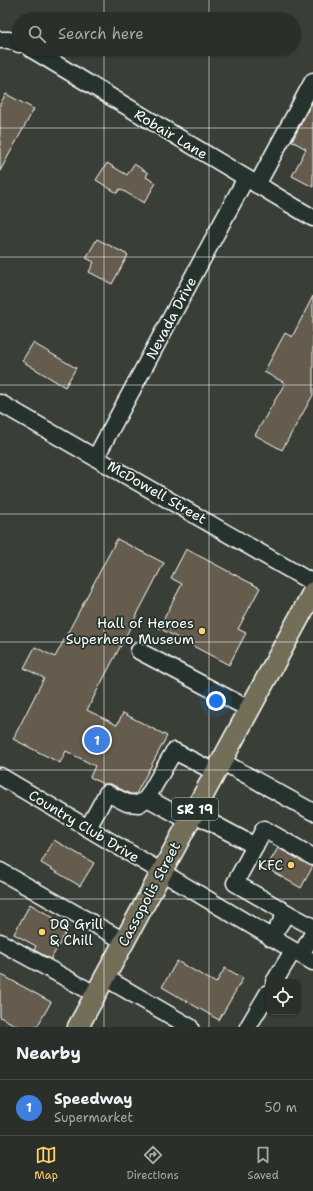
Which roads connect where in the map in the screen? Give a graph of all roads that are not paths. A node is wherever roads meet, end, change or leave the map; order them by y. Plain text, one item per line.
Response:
1 (0, 40) edge
2 (12, 41) edge
3 (43, 56) edge
4 (313, 81) edge
5 (251, 182) junction
6 (313, 218) edge
7 (0, 402) edge
8 (96, 457) junction
9 (313, 583) edge
10 (313, 592) edge
11 (139, 651) dead end
12 (249, 709) junction
13 (218, 767) junction
14 (0, 776) edge
15 (147, 798) junction
16 (313, 812) edge
17 (191, 817) junction
18 (88, 828) junction
19 (255, 846) junction
20 (313, 857) edge
21 (0, 871) edge
22 (161, 872) junction
23 (287, 913) junction
24 (313, 927) edge
25 (313, 933) edge
26 (271, 938) junction
27 (124, 940) junction
28 (0, 942) edge
29 (302, 956) edge
30 (277, 979) edge
31 (100, 986) junction
32 (265, 998) edge
33 (78, 1027) edge
34 (190, 1027) edge
35 (248, 1027) edge

1 - 2 street
3 - 5 street, Robair Lane
4 - 5 street, Nevada Drive
5 - 6 street, Robair Lane
5 - 8 street, Nevada Drive
7 - 8 street, McDowell Street
8 - 9 street, McDowell Street
10 - 12 main road, Cassopolis Street / SR 19
11 - 12 street
12 - 13 main road, Cassopolis Street / SR 19
13 - 15 street
13 - 16 street
13 - 17 main road, Cassopolis Street / SR 19
14 - 18 street, Country Club Drive
15 - 17 street
15 - 18 street
17 - 19 street
17 - 22 main road, Cassopolis Street / SR 19
18 - 22 street, Country Club Drive
19 - 20 street
19 - 23 street
21 - 27 street
22 - 26 street, Country Club Drive
22 - 27 main road, Cassopolis Street / SR 19
23 - 24 street
23 - 26 street
25 - 29 street
26 - 29 street, Country Club Drive
27 - 31 main road, Cassopolis Street / SR 19
28 - 31 street
29 - 30 street
31 - 33 main road, Cassopolis Street / SR 19
31 - 34 street
32 - 35 street

